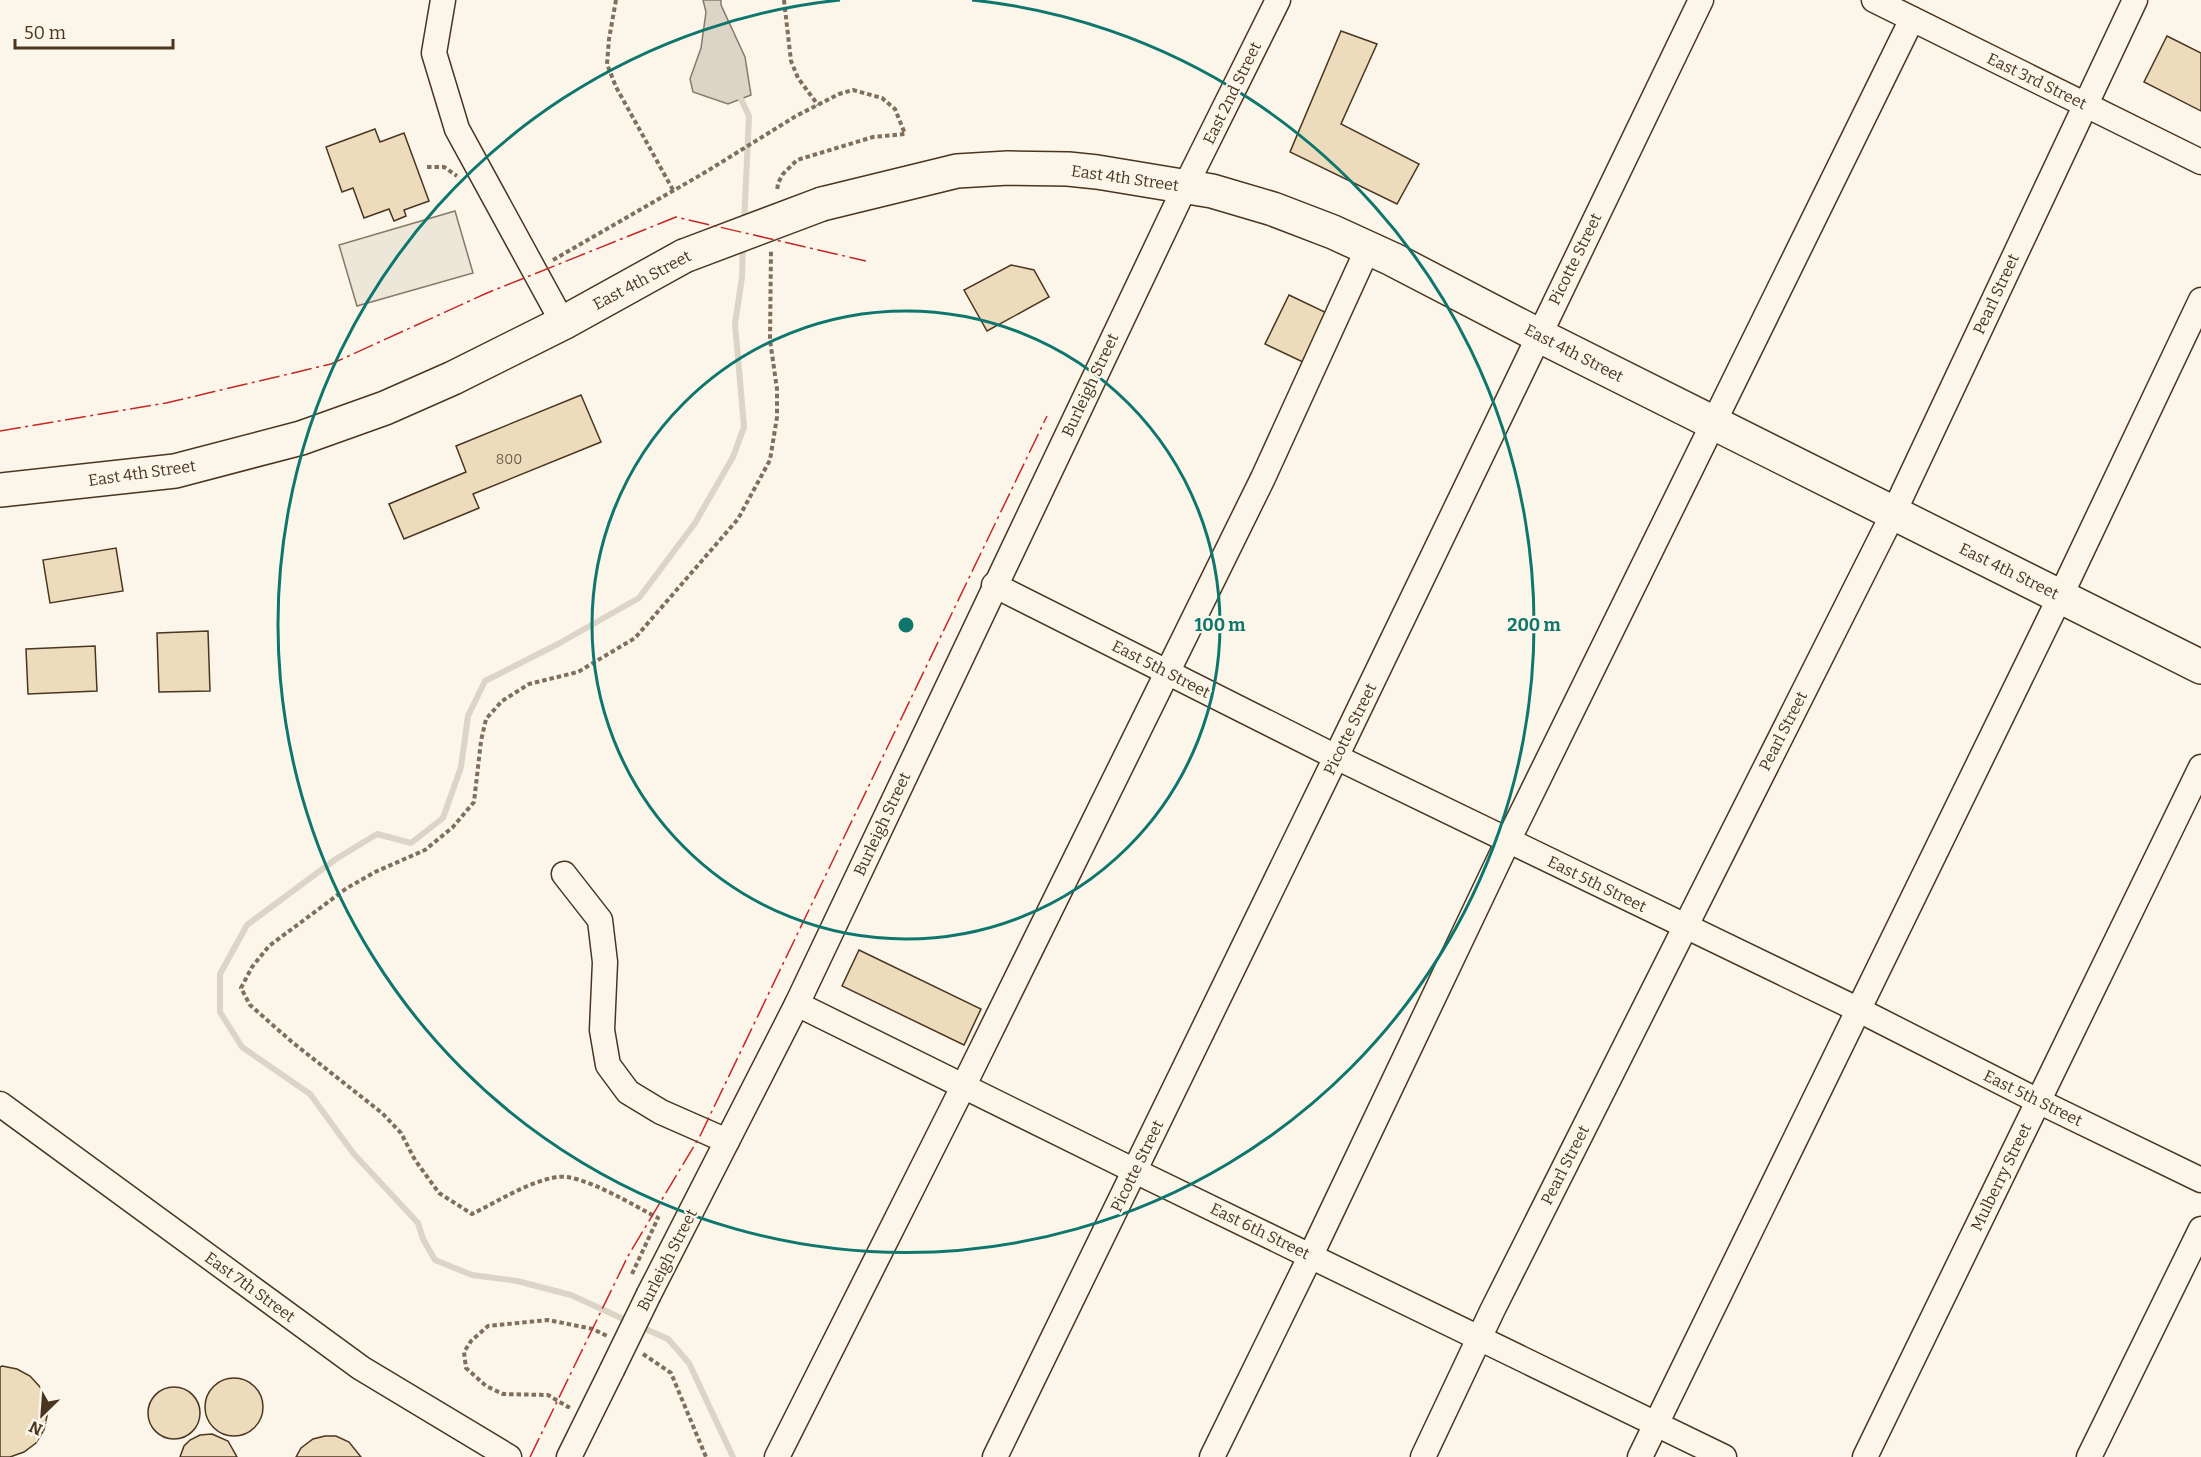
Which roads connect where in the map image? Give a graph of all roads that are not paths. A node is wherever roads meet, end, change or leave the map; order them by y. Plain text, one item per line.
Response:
1 (443, 0) edge
2 (1278, 0) edge
3 (1701, 0) edge
4 (1874, 0) edge
5 (2135, 0) edge
6 (1912, 19) junction
7 (2085, 105) junction
8 (2201, 162) edge
9 (1185, 187) junction
10 (1368, 248) junction
11 (2201, 300) edge
12 (563, 323) junction
13 (1538, 336) junction
14 (1713, 423) junction
15 (0, 490) edge
16 (1893, 513) junction
17 (994, 585) junction
18 (2060, 597) junction
19 (2201, 667) edge
20 (1167, 672) junction
21 (1336, 757) junction
22 (2201, 767) edge
23 (1508, 841) junction
24 (564, 874) dead end
25 (1685, 926) junction
26 (797, 1004) junction
27 (1859, 1010) junction
28 (963, 1087) junction
29 (2038, 1101) junction
30 (2, 1110) edge
31 (727, 1141) junction
32 (1135, 1171) junction
33 (2201, 1180) edge
34 (2201, 1229) edge
35 (1311, 1255) junction
36 (1479, 1338) junction
37 (1655, 1424) junction
38 (509, 1457) edge
39 (569, 1457) edge
40 (777, 1457) edge
41 (995, 1457) edge
42 (1212, 1457) edge
43 (1423, 1457) edge
44 (1640, 1457) edge
45 (1724, 1457) edge
46 (1864, 1457) edge
47 (2089, 1457) edge

1 - 12 street
2 - 9 street, East 2nd Street
3 - 13 street, Picotte Street
4 - 6 street, East 3rd Street
5 - 7 street, Pearl Street
6 - 7 street, East 3rd Street
6 - 14 street
7 - 8 street, East 3rd Street
7 - 16 street, Pearl Street
9 - 10 highway, East 4th Street
9 - 12 highway, East 4th Street, bridge
9 - 17 street, Burleigh Street
10 - 13 highway, East 4th Street
10 - 20 street
11 - 18 street
12 - 15 highway, East 4th Street
13 - 14 highway, East 4th Street
13 - 21 street, Picotte Street
14 - 16 highway, East 4th Street
14 - 23 street
16 - 18 highway, East 4th Street
16 - 25 street, Pearl Street
17 - 20 street, East 5th Street
17 - 26 street, Burleigh Street
18 - 19 highway, East 4th Street
18 - 27 street
20 - 21 street, East 5th Street
20 - 28 street
21 - 23 street, East 5th Street
21 - 32 street, Picotte Street
22 - 29 street, Mulberry Street
23 - 25 street, East 5th Street
23 - 35 street
24 - 31 street
25 - 27 street, East 5th Street
25 - 36 street, Pearl Street
26 - 28 street, East 6th Street
26 - 31 street, Burleigh Street
27 - 29 street, East 5th Street
27 - 37 street
28 - 32 street, East 6th Street
28 - 40 street
29 - 33 street, East 5th Street
29 - 46 street, Mulberry Street
30 - 38 street, East 7th Street
31 - 39 street, Burleigh Street, bridge
32 - 35 street, East 6th Street
32 - 41 street, Picotte Street
34 - 47 street
35 - 36 street, East 6th Street
35 - 42 street
36 - 37 street, East 6th Street
36 - 43 street, Pearl Street
37 - 44 street
37 - 45 street, East 6th Street

